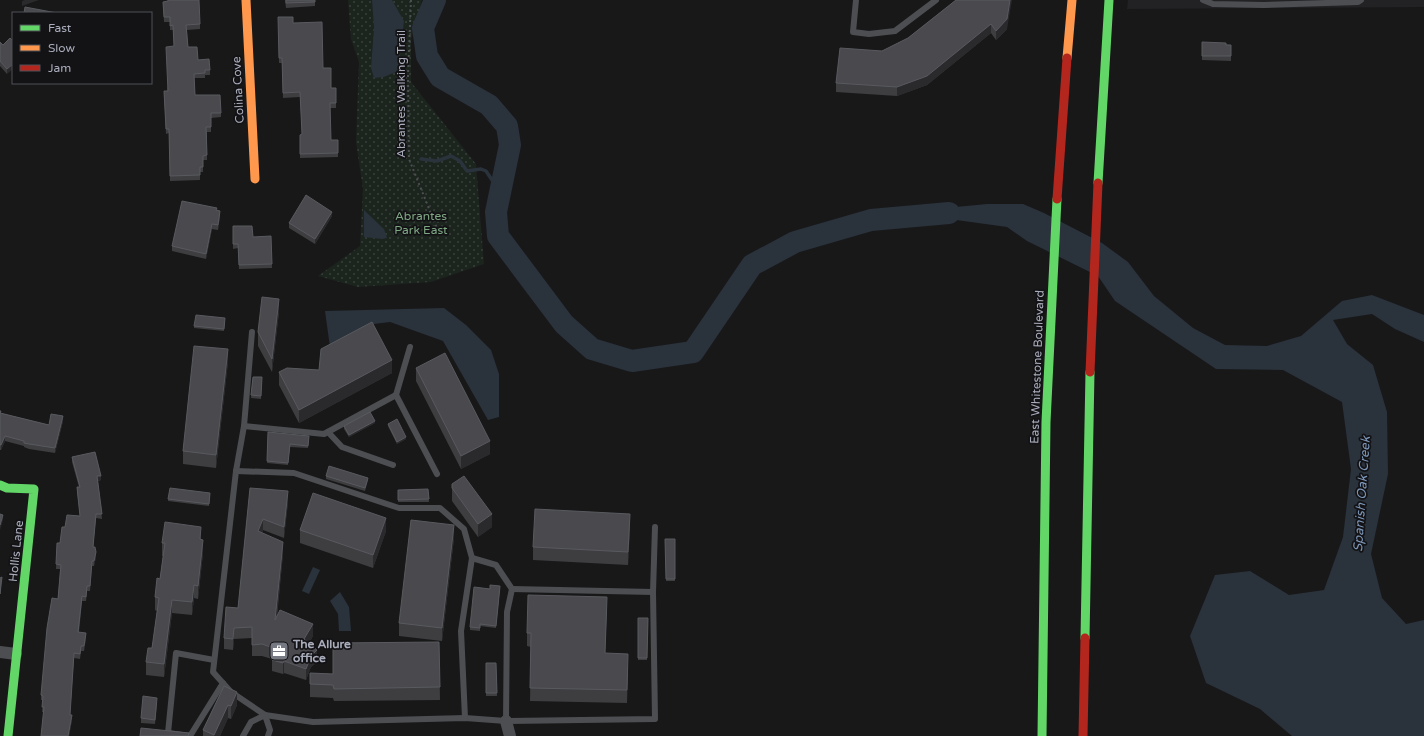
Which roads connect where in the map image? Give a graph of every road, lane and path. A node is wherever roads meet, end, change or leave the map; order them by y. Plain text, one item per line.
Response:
1 (246, 0) edge
2 (411, 0) edge
3 (856, 0) edge
4 (936, 0) edge
5 (1072, 0) edge
6 (1110, 0) edge
7 (1203, 0) edge
8 (1361, 0) edge
9 (255, 179) dead end
10 (438, 231) dead end
11 (252, 332) dead end
12 (410, 347) dead end
13 (396, 395) junction
14 (244, 426) junction
15 (328, 432) junction
16 (393, 465) dead end
17 (236, 471) junction
18 (437, 474) dead end
19 (0, 485) edge
20 (655, 527) dead end
21 (472, 558) junction
22 (512, 590) junction
23 (653, 592) junction
24 (0, 652) edge
25 (16, 654) junction
26 (214, 660) junction
27 (223, 683) junction
28 (265, 715) junction
29 (465, 718) junction
30 (506, 721) junction
31 (8, 736) edge
32 (243, 736) edge
33 (268, 736) edge
34 (510, 736) edge
35 (1042, 736) edge
36 (1083, 736) edge

1 - 9 main road, Colina Cove
2 - 10 path, Abrantes Walking Trail
3 - 4 lane
5 - 35 main road, East Whitestone Boulevard
6 - 36 main road
7 - 8 lane
11 - 14 lane
12 - 13 lane
13 - 15 lane
13 - 18 lane
14 - 15 lane
14 - 17 lane
15 - 16 lane
17 - 21 lane
17 - 26 lane
19 - 25 main road, Hollis Lane
20 - 23 lane
21 - 22 lane
21 - 29 lane
22 - 23 lane
22 - 30 lane
23 - 30 lane
24 - 25 street
25 - 31 main road, Hollis Lane
26 - 27 lane
26 - 27 lane
27 - 28 lane
28 - 29 lane
28 - 32 lane
28 - 33 lane
29 - 30 lane
30 - 34 street

